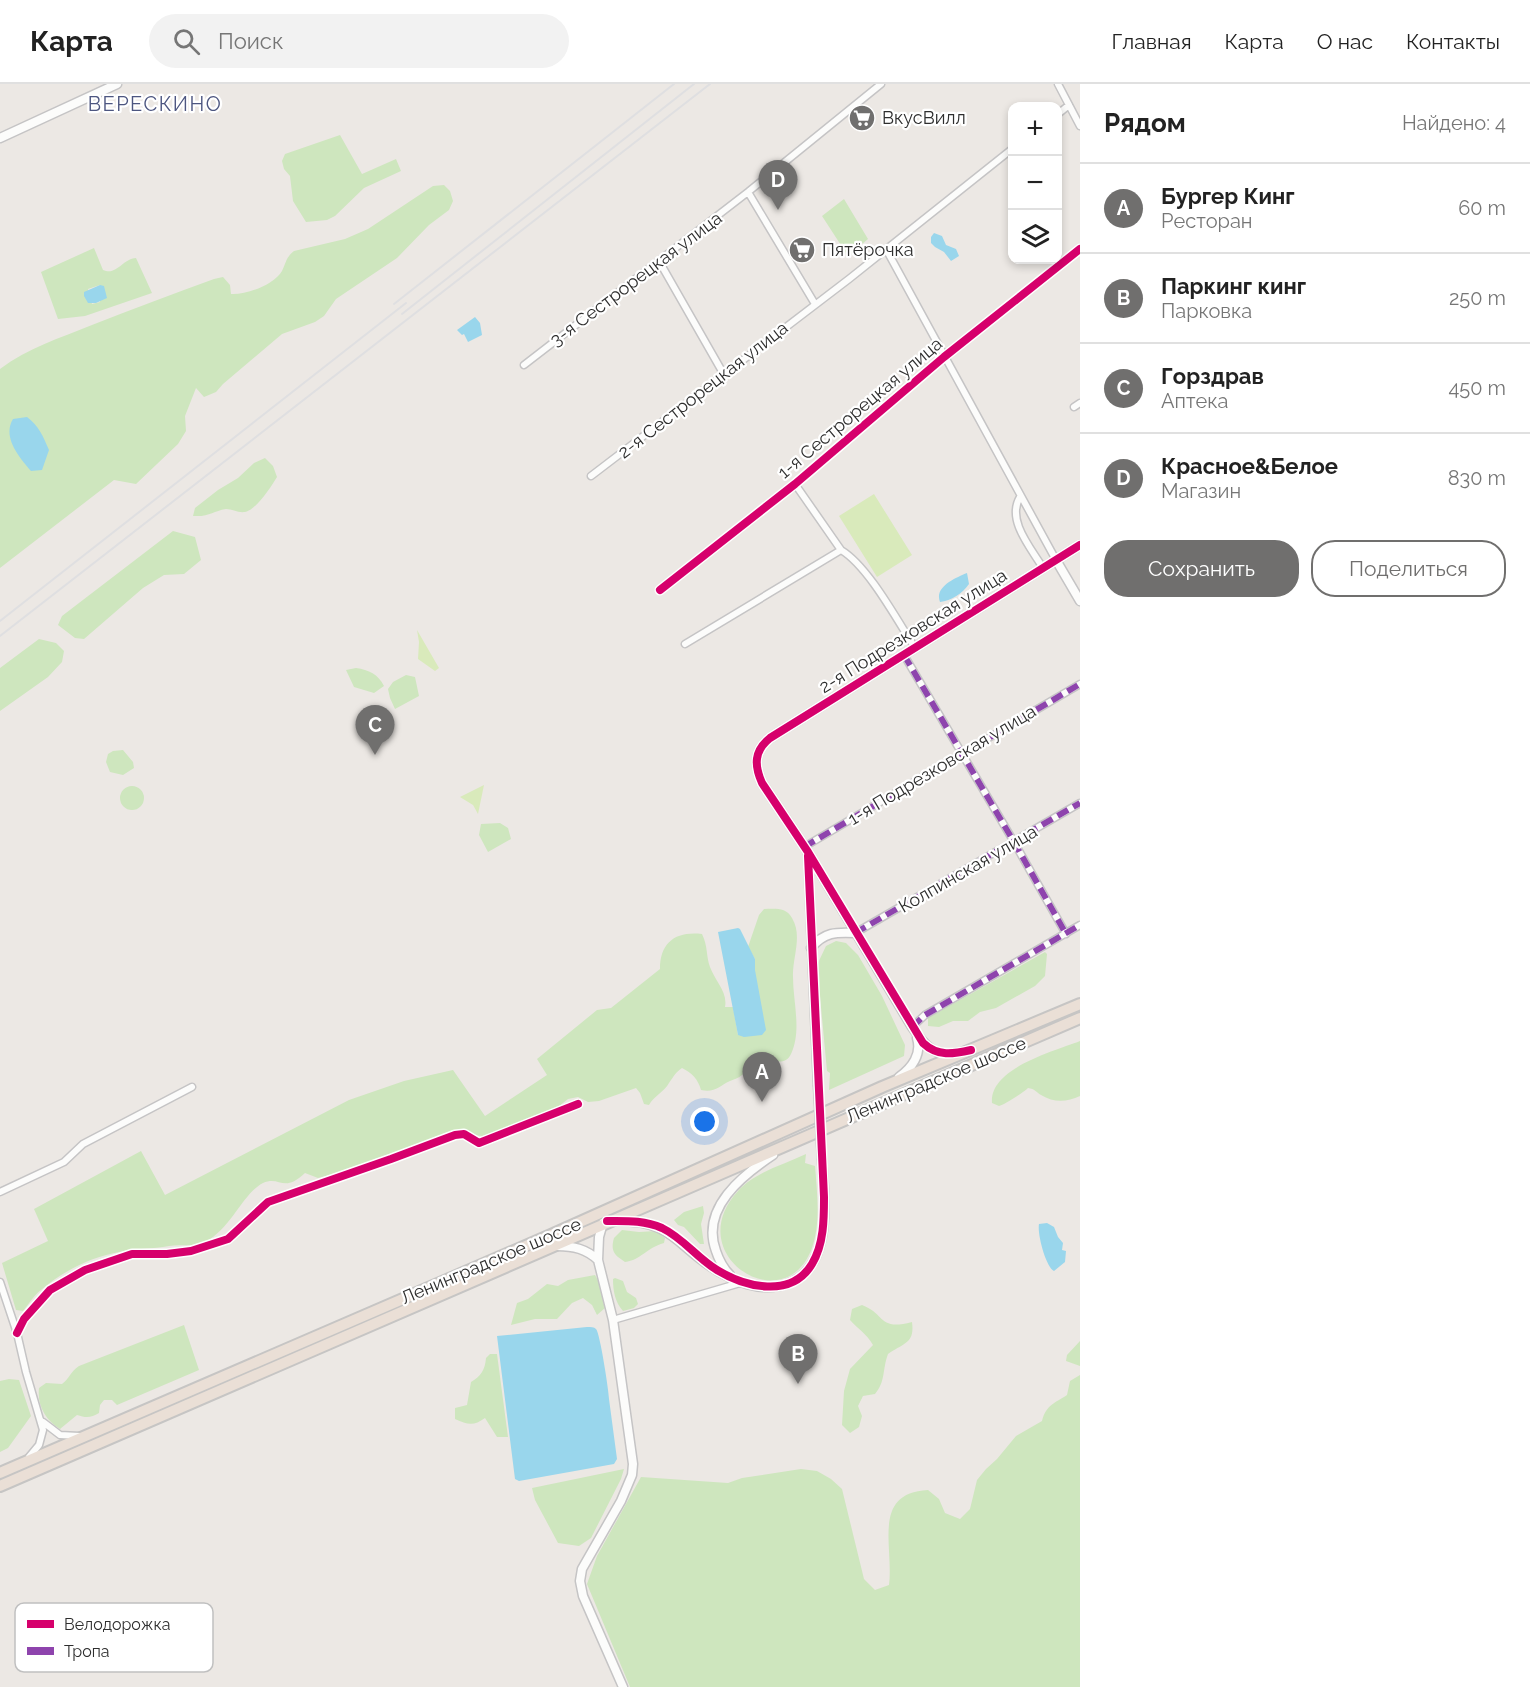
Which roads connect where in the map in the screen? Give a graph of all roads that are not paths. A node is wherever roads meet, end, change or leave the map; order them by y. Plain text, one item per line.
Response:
1 (117, 84) edge
2 (880, 84) edge
3 (1058, 84) edge
4 (1069, 105) junction
5 (1062, 111) edge
6 (1080, 126) edge
7 (0, 138) edge
8 (1008, 152) edge
9 (748, 192) junction
10 (886, 249) junction
11 (1080, 249) edge
12 (659, 261) junction
13 (815, 304) junction
14 (944, 357) junction
15 (524, 365) dead end
16 (723, 373) junction
17 (591, 476) dead end
18 (795, 484) junction
19 (1020, 497) junction
20 (1080, 545) edge
21 (841, 550) junction
22 (1056, 560) junction
23 (1043, 568) junction
24 (660, 590) dead end
25 (1080, 601) edge
26 (685, 644) dead end
27 (915, 648) junction
28 (904, 655) junction
29 (1080, 684) edge
30 (961, 753) junction
31 (1080, 803) edge
32 (1014, 842) junction
33 (806, 849) junction
34 (1080, 925) edge
35 (855, 933) junction
36 (1066, 934) junction
37 (811, 948) junction
38 (1080, 1004) edge
39 (1080, 1018) edge
40 (912, 1027) junction
41 (971, 1050) junction
42 (192, 1087) dead end
43 (882, 1087) junction
44 (578, 1104) dead end
45 (794, 1141) junction
46 (0, 1192) edge
47 (605, 1222) junction
48 (551, 1246) junction
49 (598, 1260) junction
50 (738, 1281) junction
51 (0, 1282) edge
52 (613, 1320) junction
53 (17, 1333) junction
54 (41, 1419) junction
55 (91, 1434) junction
56 (22, 1463) junction
57 (0, 1473) edge
58 (0, 1486) edge
59 (623, 1687) edge

1 - 7 street
2 - 9 street, 3-я Сестрорецкая улица
3 - 4 street
4 - 5 street
4 - 6 street
8 - 10 street, 2-я Сестрорецкая улица
9 - 12 street, 3-я Сестрорецкая улица
9 - 13 street
10 - 13 street, 2-я Сестрорецкая улица
10 - 14 street
11 - 14 street, 1-я Сестрорецкая улица
12 - 15 street, 3-я Сестрорецкая улица
12 - 16 street
13 - 16 street, 2-я Сестрорецкая улица
14 - 18 street, 1-я Сестрорецкая улица
14 - 19 street
16 - 17 street, 2-я Сестрорецкая улица
18 - 21 street
18 - 24 street, 1-я Сестрорецкая улица
19 - 22 street
19 - 23 street
20 - 22 street, 2-я Подрезковская улица
21 - 26 street
21 - 27 street
22 - 23 street, 2-я Подрезковская улица
22 - 25 street
23 - 27 street, 2-я Подрезковская улица
27 - 28 street, 2-я Подрезковская улица
28 - 30 street
28 - 33 street, 2-я Подрезковская улица
29 - 30 street, 1-я Подрезковская улица
30 - 32 street
30 - 33 street, 1-я Подрезковская улица
31 - 32 street, Колпинская улица
32 - 35 street, Колпинская улица
32 - 36 street
33 - 35 street
33 - 37 street
34 - 36 street
35 - 37 street
35 - 40 street
36 - 40 street
37 - 50 street, bridge
38 - 41 highway, Ленинградское шоссе
39 - 45 highway, Ленинградское шоссе
40 - 41 street
40 - 43 street
41 - 43 highway, Ленинградское шоссе
42 - 46 street
43 - 55 highway, Ленинградское шоссе
44 - 53 street
45 - 47 highway, Ленинградское шоссе
45 - 50 street
47 - 48 highway, Ленинградское шоссе
47 - 49 street
47 - 50 street
48 - 49 street
48 - 58 highway, Ленинградское шоссе
49 - 52 street
50 - 52 street
51 - 53 street
52 - 59 street
53 - 54 street
54 - 55 street
54 - 56 street
55 - 56 highway, Ленинградское шоссе
56 - 57 highway, Ленинградское шоссе

